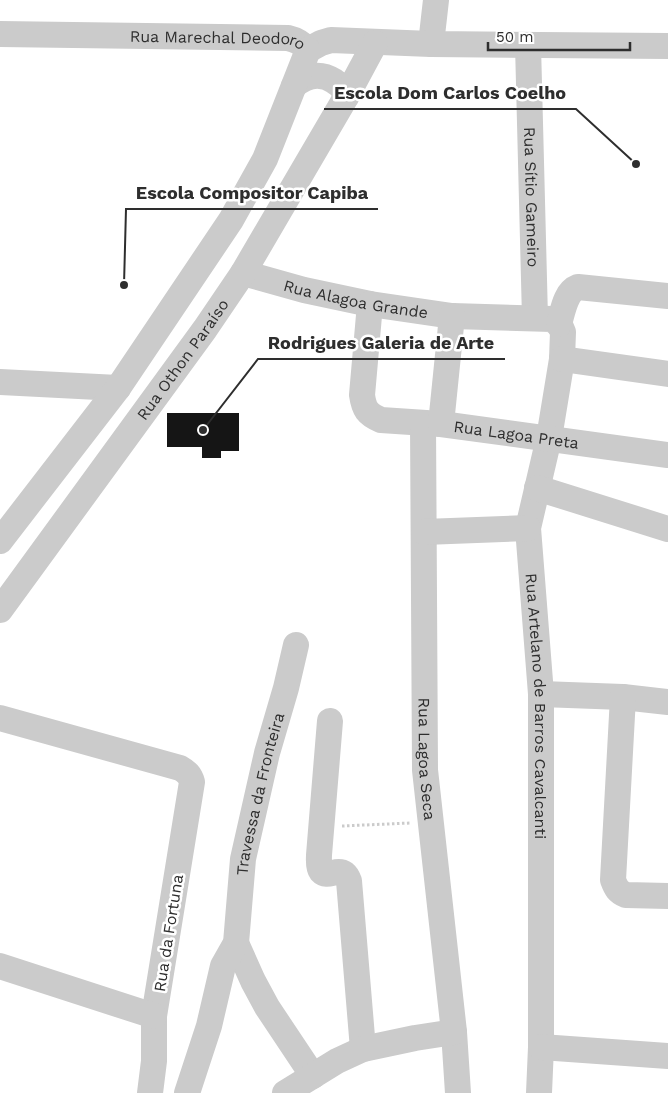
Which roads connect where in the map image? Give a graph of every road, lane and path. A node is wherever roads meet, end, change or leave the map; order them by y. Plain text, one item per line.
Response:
1 (436, 0) edge
2 (0, 34) edge
3 (375, 43) junction
4 (431, 44) junction
5 (528, 46) junction
6 (668, 46) edge
7 (308, 50) junction
8 (294, 86) junction
9 (346, 97) junction
10 (243, 273) junction
11 (668, 296) edge
12 (370, 304) junction
13 (452, 316) junction
14 (547, 321) junction
15 (562, 359) junction
16 (668, 374) edge
17 (0, 382) edge
18 (118, 388) junction
19 (432, 424) junction
20 (549, 438) junction
21 (668, 455) edge
22 (537, 488) junction
23 (528, 528) junction
24 (668, 529) edge
25 (424, 532) junction
26 (0, 541) edge
27 (0, 610) edge
28 (296, 645) dead end
29 (542, 694) junction
30 (623, 697) junction
31 (668, 702) edge
32 (0, 718) edge
33 (330, 721) dead end
34 (431, 823) junction
35 (321, 827) junction
36 (668, 896) edge
37 (236, 943) junction
38 (0, 966) edge
39 (154, 1016) junction
40 (454, 1032) junction
41 (541, 1047) junction
42 (363, 1049) junction
43 (668, 1056) edge
44 (313, 1076) junction
45 (150, 1093) edge
46 (187, 1093) edge
47 (285, 1093) edge
48 (458, 1093) edge
49 (539, 1093) edge

1 - 4 street
2 - 7 street, Rua Marechal Deodoro
3 - 4 street, Rua Marechal Deodoro
3 - 7 street, Rua Marechal Deodoro
3 - 9 street, Rua Othon Paraíso
4 - 5 street, Rua Marechal Deodoro
5 - 6 street, Rua Marechal Deodoro
5 - 14 street, Rua Sítio Gameiro
7 - 8 street
8 - 9 street
8 - 18 street
9 - 10 street, Rua Othon Paraíso
10 - 12 street, Rua Alagoa Grande
10 - 27 street, Rua Othon Paraíso
11 - 14 street
12 - 13 street, Rua Alagoa Grande
12 - 19 street, Rua Lagoa Preta
13 - 14 street, Rua Alagoa Grande
13 - 19 street, Rua Lagoa Seca
14 - 15 street, Rua Artelano de Barros Cavalcanti
15 - 16 street
15 - 20 street, Rua Artelano de Barros Cavalcanti
17 - 18 street
18 - 26 street
19 - 20 street, Rua Lagoa Preta
19 - 25 street, Rua Lagoa Seca
20 - 21 street, Rua Lagoa Preta
20 - 22 street, Rua Artelano de Barros Cavalcanti
22 - 23 street, Rua Artelano de Barros Cavalcanti
22 - 24 street
23 - 25 street
23 - 29 street, Rua Artelano de Barros Cavalcanti
25 - 34 street, Rua Lagoa Seca
28 - 37 street, Travessa da Fronteira
29 - 30 street
29 - 41 street, Rua Artelano de Barros Cavalcanti
30 - 31 street
30 - 36 street
32 - 39 street, Rua da Fortuna
33 - 35 street
34 - 35 path
34 - 40 street, Rua Lagoa Seca
35 - 42 street
37 - 44 street, Travessa da Fronteira
37 - 46 street, Travessa da Fronteira
38 - 39 street
39 - 45 street, Rua da Fortuna
40 - 42 street
40 - 48 street, Rua Lagoa Seca
41 - 43 street
41 - 49 street, Rua Artelano de Barros Cavalcanti
42 - 44 street
44 - 47 street

